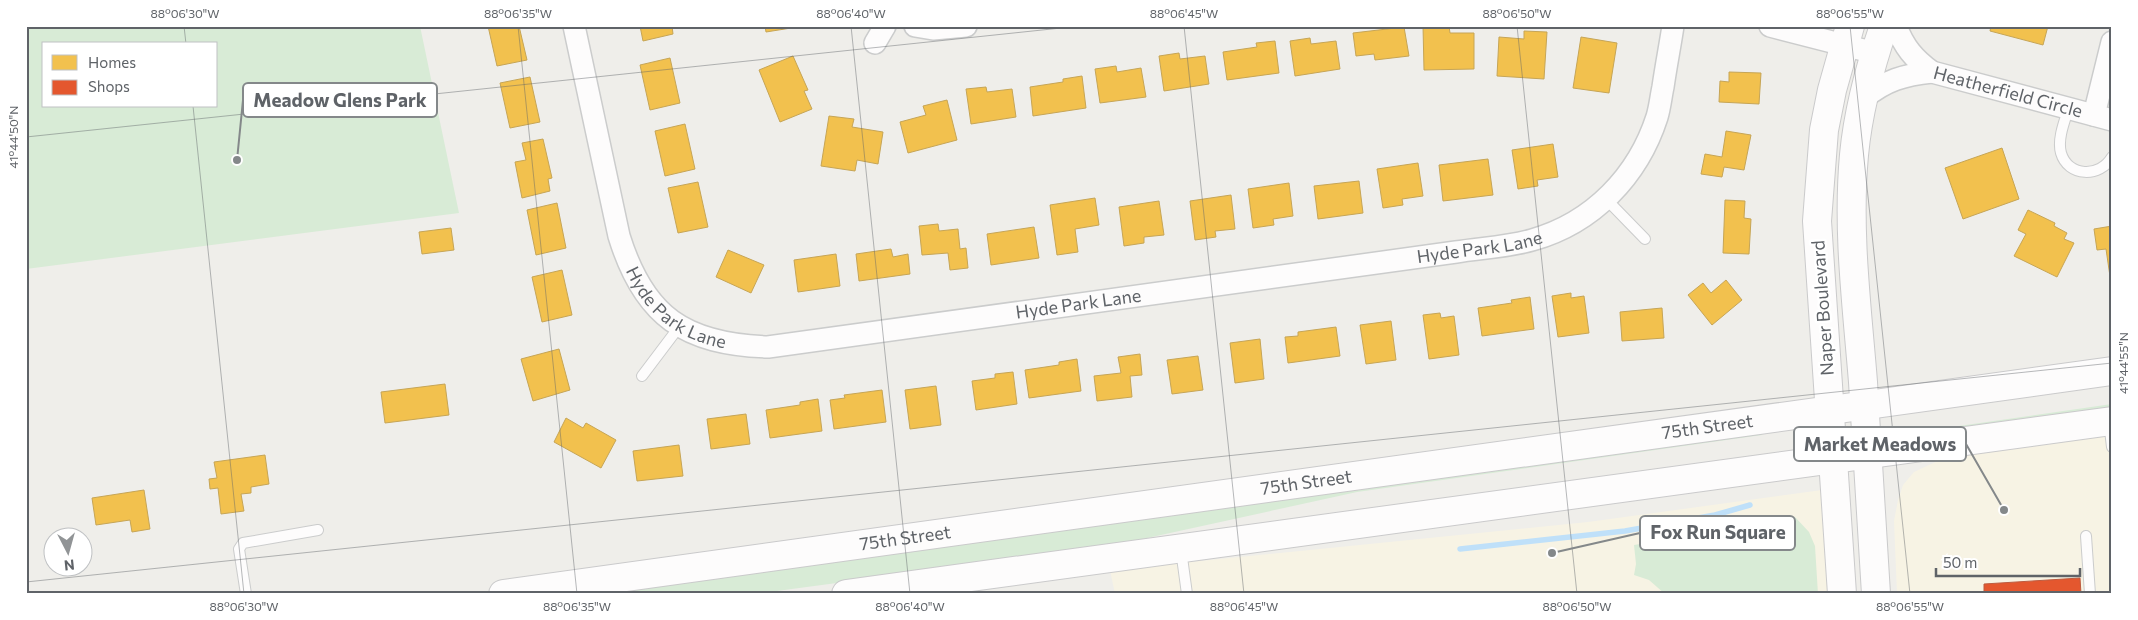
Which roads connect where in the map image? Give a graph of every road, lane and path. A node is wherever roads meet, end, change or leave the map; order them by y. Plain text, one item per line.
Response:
1 (574, 26) edge
2 (914, 26) edge
3 (966, 26) edge
4 (1674, 26) edge
5 (1770, 26) edge
6 (1884, 26) edge
7 (1896, 26) edge
8 (1847, 36) edge
9 (2112, 42) edge
10 (1875, 53) junction
11 (1932, 72) junction
12 (1864, 98) junction
13 (2069, 107) junction
14 (2103, 117) edge
15 (2112, 158) edge
16 (1607, 200) junction
17 (1645, 239) dead end
18 (679, 327) junction
19 (2112, 371) edge
20 (642, 376) dead end
21 (1865, 405) junction
22 (1830, 410) junction
23 (2111, 430) edge
24 (1867, 454) junction
25 (1832, 459) junction
26 (318, 530) dead end
27 (2086, 536) dead end
28 (1180, 549) junction
29 (246, 594) edge
30 (502, 594) edge
31 (846, 594) edge
32 (1187, 594) edge
33 (1842, 594) edge
34 (1876, 594) edge
35 (2090, 594) edge

1 - 18 street, Hyde Park Lane
2 - 3 street
4 - 16 street, Hyde Park Lane
5 - 8 street
6 - 10 main road, Naper Boulevard
7 - 11 street, Heatherfield Circle
8 - 10 street
8 - 22 main road, Naper Boulevard
9 - 14 street
10 - 12 main road, Naper Boulevard
11 - 12 street
11 - 13 street, Heatherfield Circle
12 - 21 main road, Naper Boulevard
13 - 14 street, Heatherfield Circle
13 - 15 lane
16 - 17 lane
16 - 18 street, Hyde Park Lane
18 - 20 lane
19 - 21 main road, 75th Street
21 - 22 main road, 75th Street
21 - 24 main road, Naper Boulevard
22 - 25 main road, Naper Boulevard
22 - 30 main road, 75th Street
23 - 24 main road
24 - 25 main road
24 - 34 main road, Naper Boulevard
25 - 28 main road
25 - 33 main road, Naper Boulevard
26 - 29 lane
27 - 35 lane
28 - 31 main road
28 - 32 lane

